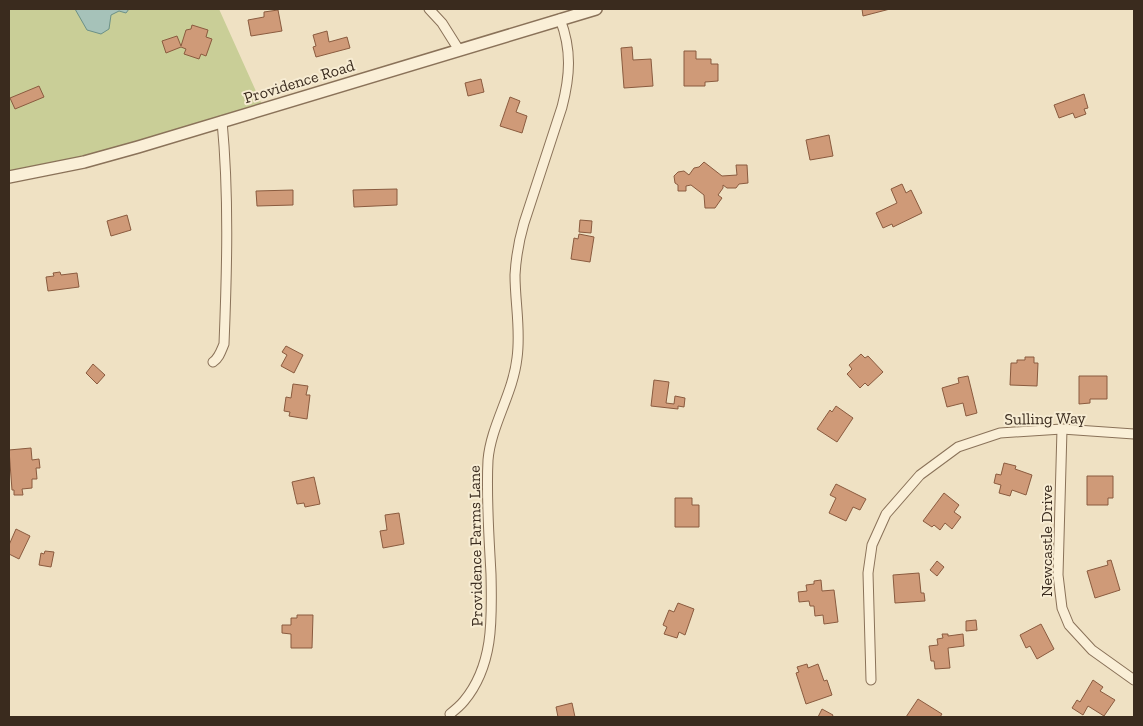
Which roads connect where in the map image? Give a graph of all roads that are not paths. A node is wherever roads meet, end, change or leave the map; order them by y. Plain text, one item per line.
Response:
1 (429, 9) edge
2 (596, 9) edge
3 (562, 15) edge
4 (459, 50) junction
5 (222, 121) junction
6 (9, 177) edge
7 (212, 362) dead end
8 (1062, 430) junction
9 (1134, 434) edge
10 (871, 680) dead end
11 (1134, 680) edge
12 (450, 714) dead end

1 - 4 street
2 - 3 street, Providence Road
3 - 4 street, Providence Road
3 - 12 street, Providence Farms Lane
4 - 5 street, Providence Road
5 - 6 street, Providence Road
5 - 7 street
8 - 9 street, Sulling Way
8 - 10 street, Sulling Way
8 - 11 street, Newcastle Drive

